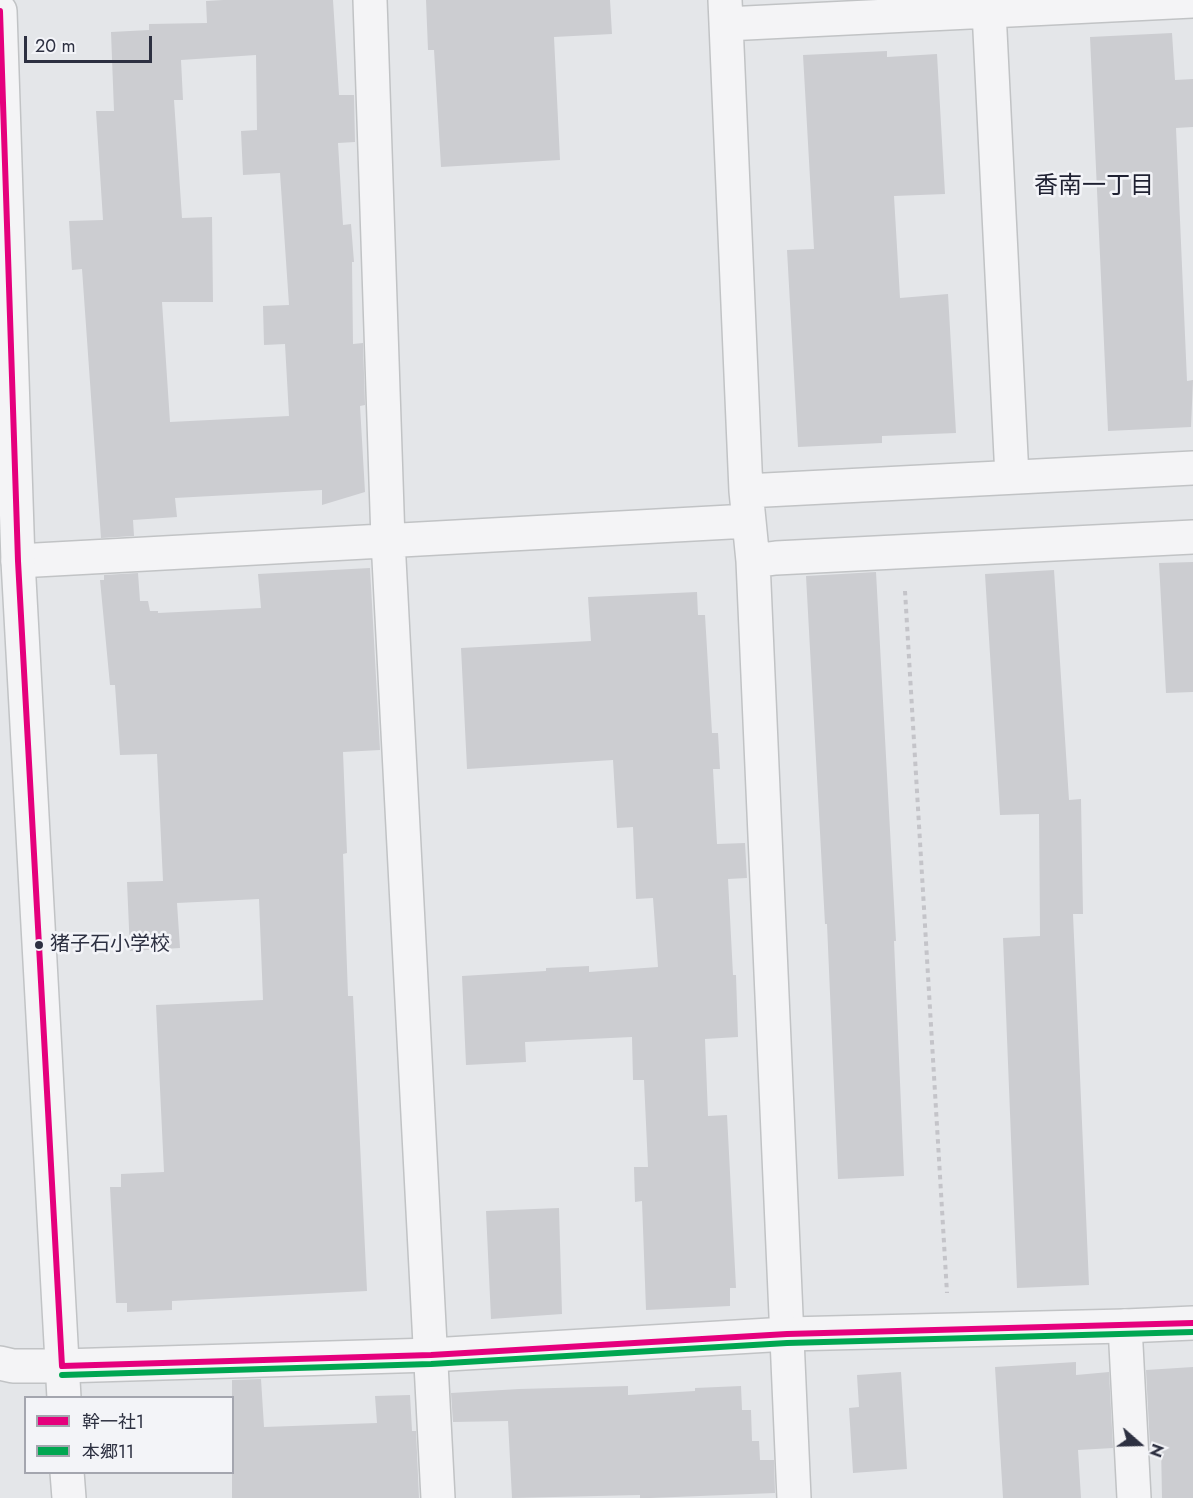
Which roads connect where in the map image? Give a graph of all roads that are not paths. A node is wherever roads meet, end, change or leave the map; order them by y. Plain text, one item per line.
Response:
1 (370, 0) edge
2 (1193, 1) edge
3 (0, 11) edge
4 (989, 11) junction
5 (725, 12) edge
6 (1193, 468) edge
7 (1012, 477) junction
8 (747, 506) junction
9 (1193, 537) edge
10 (388, 540) junction
11 (12, 555) edge
12 (753, 561) junction
13 (1193, 1323) edge
14 (1125, 1326) junction
15 (787, 1334) junction
16 (431, 1355) junction
17 (0, 1363) edge
18 (63, 1382) edge
19 (68, 1474) edge
20 (69, 1498) edge
21 (438, 1498) edge
22 (794, 1498) edge
23 (1134, 1498) edge

1 - 10 street
2 - 4 street
3 - 11 street
4 - 5 street
4 - 7 street
5 - 8 street
6 - 7 street
7 - 8 street
8 - 10 street
8 - 12 street
9 - 12 street
10 - 11 street
10 - 16 street
11 - 18 street
12 - 15 street
13 - 14 street
14 - 15 street
14 - 23 street
15 - 16 street
15 - 22 street
16 - 18 street
16 - 21 street
17 - 18 street
19 - 20 street

